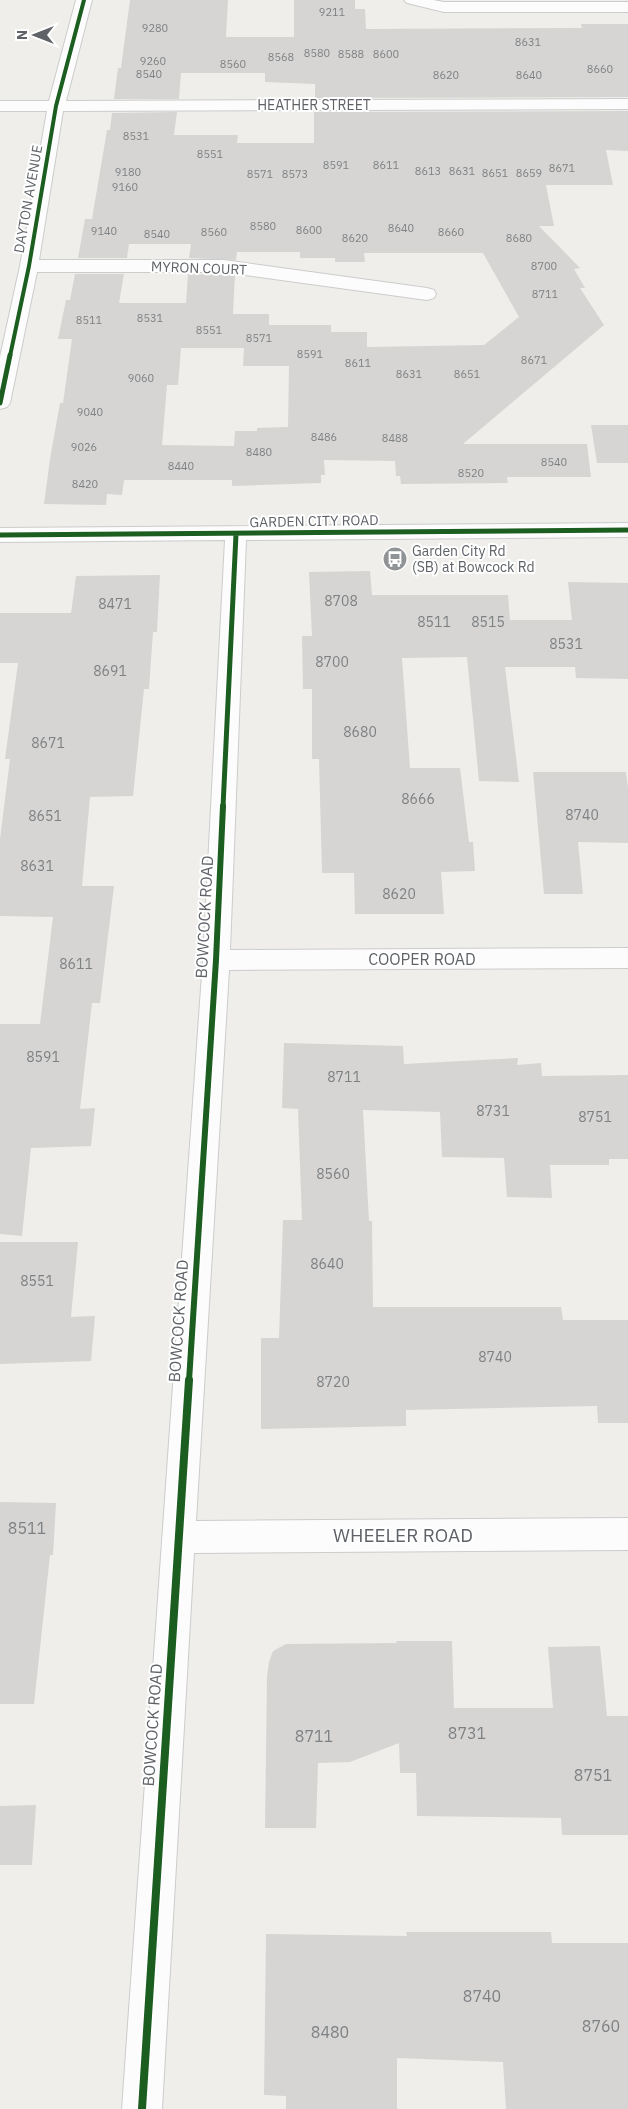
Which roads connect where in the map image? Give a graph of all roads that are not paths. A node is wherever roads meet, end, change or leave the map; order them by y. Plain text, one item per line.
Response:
1 (84, 0) edge
2 (412, 0) edge
3 (628, 7) edge
4 (628, 104) edge
5 (0, 106) edge
6 (56, 106) junction
7 (29, 266) junction
8 (427, 294) dead end
9 (6, 350) edge
10 (0, 403) edge
11 (628, 530) edge
12 (236, 534) junction
13 (0, 535) edge
14 (628, 958) edge
15 (216, 960) junction
16 (628, 1534) edge
17 (178, 1537) junction
18 (142, 2109) edge

1 - 6 street, DAYTON AVENUE
2 - 3 street
4 - 6 street, HEATHER STREET
5 - 6 street, HEATHER STREET
6 - 7 street, DAYTON AVENUE
7 - 8 street, MYRON COURT
7 - 9 street, DAYTON AVENUE
9 - 10 street, DAYTON AVENUE
11 - 12 street, GARDEN CITY ROAD
12 - 13 street, GARDEN CITY ROAD
12 - 15 street, BOWCOCK ROAD
14 - 15 street, COOPER ROAD
15 - 17 street, BOWCOCK ROAD
16 - 17 street, WHEELER ROAD
17 - 18 street, BOWCOCK ROAD

